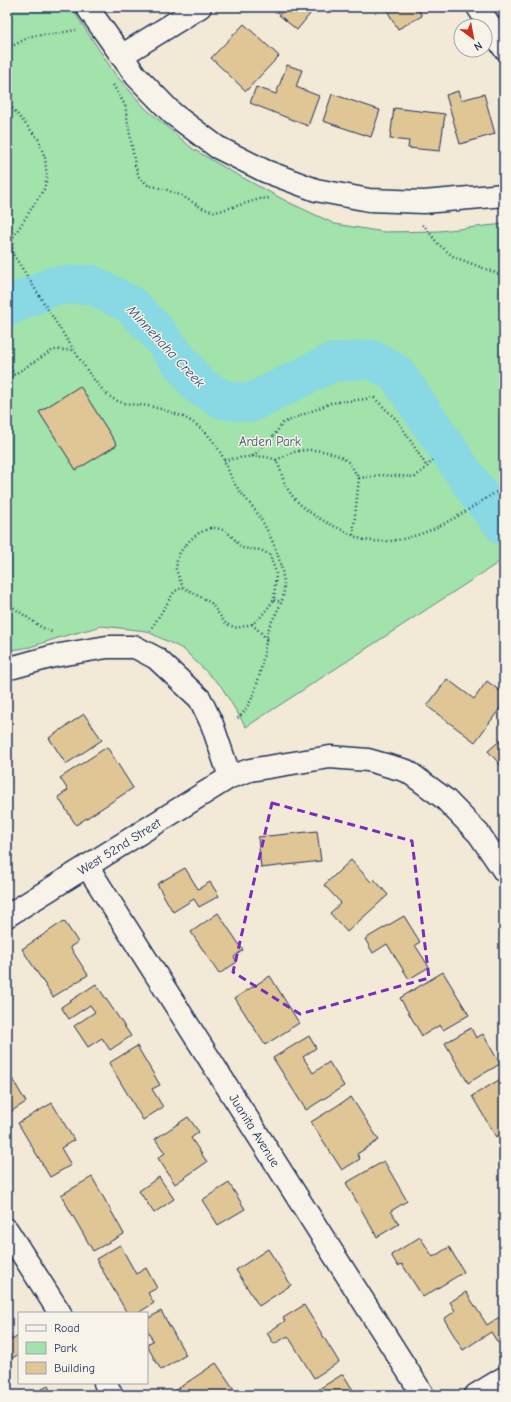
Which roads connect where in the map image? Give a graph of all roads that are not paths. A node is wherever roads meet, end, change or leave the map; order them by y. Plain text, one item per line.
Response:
1 (87, 7) edge
2 (200, 7) edge
3 (478, 7) edge
4 (504, 48) edge
5 (121, 56) junction
6 (504, 195) edge
7 (7, 668) edge
8 (230, 777) junction
9 (87, 866) junction
10 (504, 871) edge
11 (7, 916) edge
12 (7, 1230) edge
13 (59, 1312) edge
14 (504, 1378) edge
15 (105, 1384) edge
16 (112, 1395) edge
17 (423, 1395) edge
18 (476, 1395) edge

1 - 5 street
2 - 5 street
3 - 4 street
5 - 6 street
7 - 8 street
8 - 9 street, West 52nd Street
8 - 10 street, West 52nd Street
9 - 11 street, West 52nd Street
9 - 17 street, Juanita Avenue
12 - 13 street
14 - 18 street
15 - 16 street

